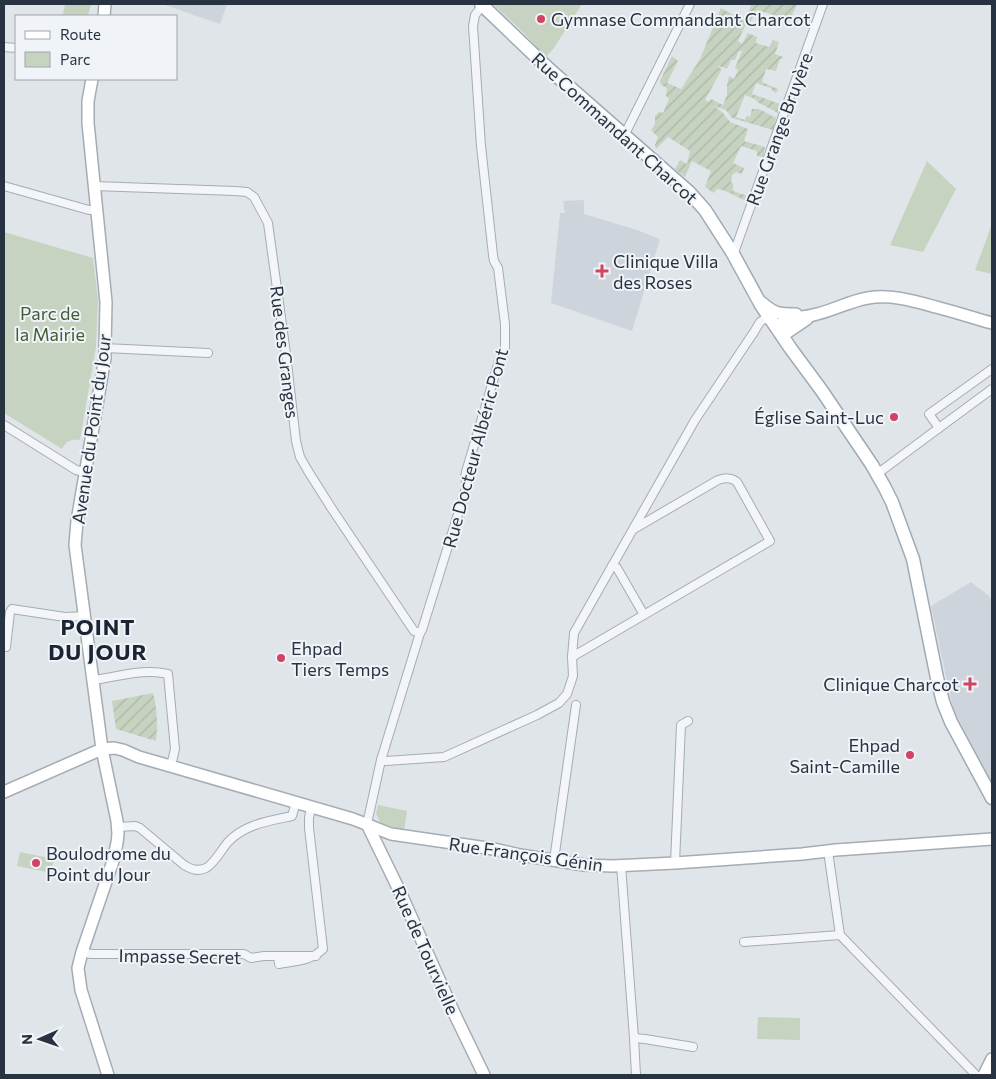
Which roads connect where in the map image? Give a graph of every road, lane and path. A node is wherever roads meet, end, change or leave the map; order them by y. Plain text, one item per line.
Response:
1 (690, 4) edge
2 (823, 4) edge
3 (482, 5) edge
4 (92, 80) edge
5 (623, 134) junction
6 (4, 186) edge
7 (94, 186) junction
8 (96, 210) junction
9 (732, 252) junction
10 (759, 300) junction
11 (769, 316) junction
12 (810, 316) junction
13 (992, 323) edge
14 (780, 332) junction
15 (105, 348) junction
16 (208, 352) dead end
17 (992, 369) edge
18 (992, 389) edge
19 (4, 425) edge
20 (939, 428) junction
21 (85, 472) junction
22 (877, 474) junction
23 (632, 530) junction
24 (612, 566) junction
25 (644, 615) junction
26 (85, 616) junction
27 (420, 633) junction
28 (4, 647) edge
29 (572, 657) junction
30 (92, 680) junction
31 (576, 705) dead end
32 (688, 721) dead end
33 (102, 749) junction
34 (381, 760) junction
35 (171, 766) junction
36 (4, 792) edge
37 (992, 798) edge
38 (296, 802) junction
39 (310, 813) junction
40 (292, 816) junction
41 (367, 824) junction
42 (118, 827) junction
43 (992, 839) edge
44 (828, 851) junction
45 (554, 860) junction
46 (675, 863) junction
47 (621, 865) junction
48 (840, 935) junction
49 (744, 942) dead end
50 (82, 952) junction
51 (634, 1038) junction
52 (692, 1047) dead end
53 (992, 1059) edge
54 (108, 1075) edge
55 (484, 1075) edge
56 (636, 1075) edge
57 (976, 1075) edge
58 (984, 1075) edge

1 - 5 street
2 - 9 street, Rue Grange Bruyère
3 - 5 main road, Rue Commandant Charcot
3 - 27 street, Rue Docteur Albéric Pont
4 - 7 main road, Avenue du Point du Jour
5 - 9 main road, Rue Commandant Charcot
6 - 8 street
7 - 8 main road, Avenue du Point du Jour
7 - 27 street, Rue des Granges
8 - 15 main road, Avenue du Point du Jour
9 - 10 main road, Rue Commandant Charcot
10 - 11 main road, Rue Commandant Charcot
10 - 12 main road
11 - 14 main road, Rue Commandant Charcot
11 - 23 street
12 - 13 main road
12 - 14 main road
14 - 22 main road, Rue Commandant Charcot
15 - 16 street
15 - 21 main road, Avenue du Point du Jour
17 - 20 street
18 - 20 street
19 - 21 street
20 - 22 street
21 - 26 main road, Avenue du Point du Jour
22 - 37 main road, Rue Commandant Charcot
23 - 24 street
23 - 25 street
24 - 25 street
24 - 29 street
25 - 29 street
26 - 28 street
26 - 30 main road, Avenue du Point du Jour
27 - 34 street, Rue Docteur Albéric Pont
29 - 34 street
30 - 33 main road, Avenue du Point du Jour
30 - 35 street
31 - 45 street
32 - 46 street
33 - 35 main road, Rue François Génin
33 - 36 main road
33 - 42 main road, Avenue du Point du Jour
34 - 41 street, Rue Docteur Albéric Pont
35 - 38 main road, Rue François Génin
38 - 39 main road, Rue François Génin
38 - 40 street
39 - 40 street
39 - 41 main road, Rue François Génin
39 - 50 street, Impasse Secret
40 - 42 street
41 - 45 main road, Rue François Génin
41 - 55 main road, Rue de Tourvielle
42 - 50 main road, Avenue du Point du Jour
43 - 44 main road, Rue François Génin
44 - 46 main road, Rue François Génin
44 - 48 street
45 - 47 main road, Rue François Génin
46 - 47 main road, Rue François Génin
47 - 51 street
48 - 49 street
48 - 57 street
50 - 54 main road, Avenue du Point du Jour
51 - 52 street
51 - 56 street
53 - 58 main road

